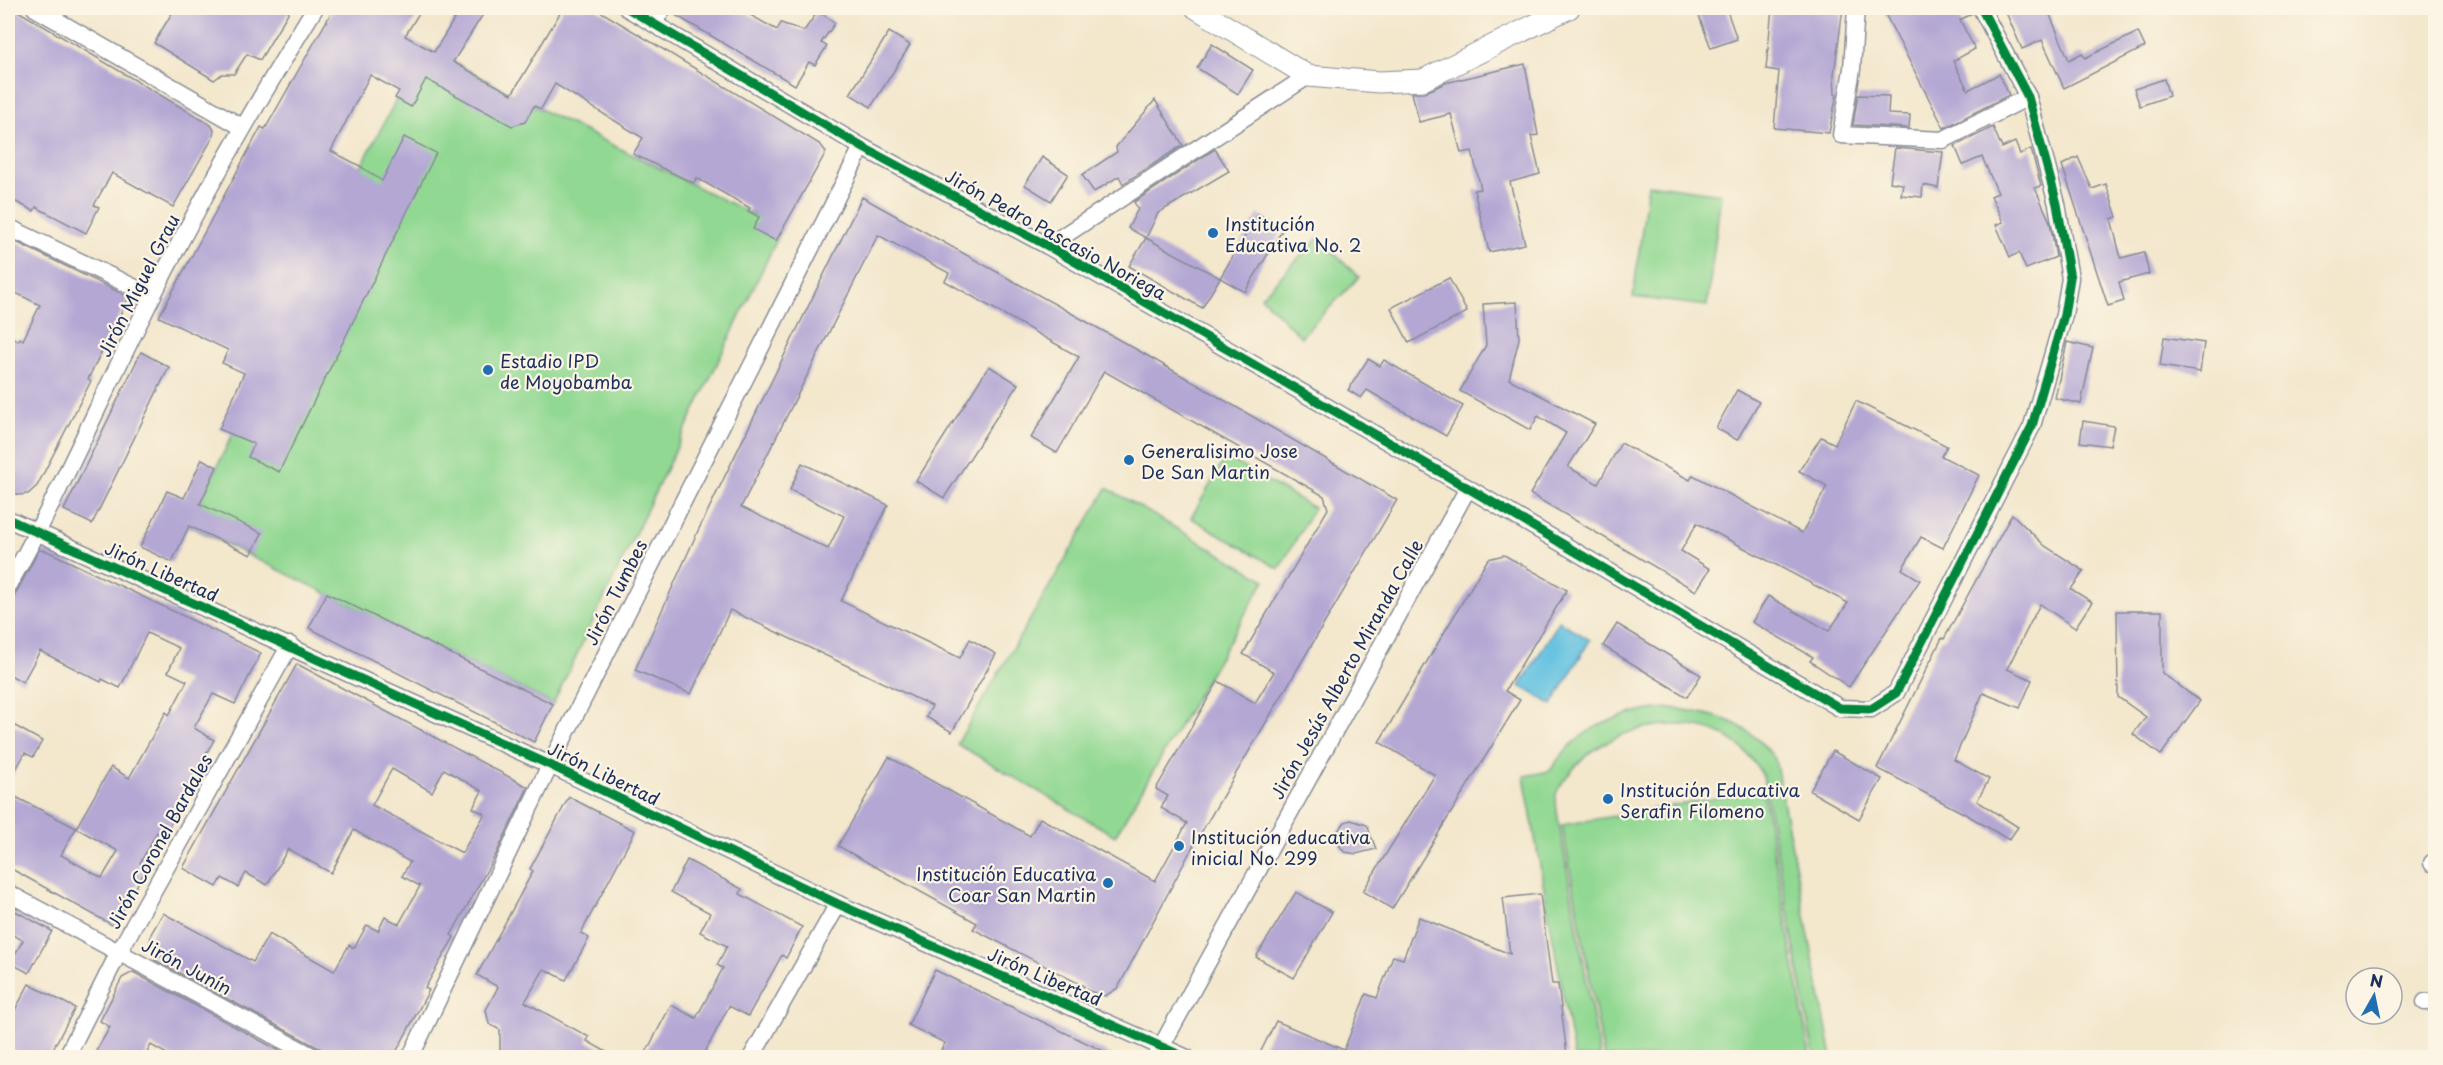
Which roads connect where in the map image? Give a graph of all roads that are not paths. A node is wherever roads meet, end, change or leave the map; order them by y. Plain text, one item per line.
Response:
1 (35, 8) edge
2 (315, 8) edge
3 (627, 8) edge
4 (663, 8) edge
5 (1196, 8) edge
6 (1569, 8) edge
7 (1856, 8) edge
8 (1981, 8) edge
9 (654, 23) junction
10 (1308, 76) junction
11 (2028, 97) junction
12 (242, 127) junction
13 (862, 147) junction
14 (8, 228) edge
15 (1048, 246) junction
16 (152, 296) junction
17 (1468, 488) junction
18 (8, 519) edge
19 (37, 534) junction
20 (8, 586) edge
21 (290, 645) junction
22 (550, 765) junction
23 (8, 893) edge
24 (838, 904) junction
25 (119, 952) junction
26 (1158, 1051) edge
27 (66, 1058) edge
28 (316, 1058) edge
29 (410, 1058) edge
30 (751, 1058) edge
31 (1187, 1058) edge

1 - 12 street
2 - 12 street, Jirón Miguel Grau
3 - 9 street, Jirón Pedro Pascasio Noriega
4 - 9 street
5 - 10 street
6 - 10 street
7 - 11 street
8 - 11 street, Jirón Pedro Pascasio Noriega
9 - 13 street, Jirón Pedro Pascasio Noriega
10 - 15 street
11 - 17 street, Jirón Pedro Pascasio Noriega
12 - 16 street, Jirón Miguel Grau
13 - 15 street, Jirón Pedro Pascasio Noriega
13 - 22 street, Jirón Tumbes
14 - 16 street
15 - 17 street, Jirón Pedro Pascasio Noriega
16 - 19 street, Jirón Miguel Grau
17 - 26 street, Jirón Jesús Alberto Miranda Calle
18 - 19 street, Jirón Libertad
19 - 20 street, Jirón Miguel Grau
19 - 21 street, Jirón Libertad
21 - 22 street, Jirón Libertad
21 - 25 street, Jirón Coronel Bardales
22 - 24 street, Jirón Libertad
22 - 29 street, Jirón Tumbes
23 - 25 street, Jirón Junín
24 - 26 street, Jirón Libertad
24 - 30 street
25 - 27 street, Jirón Coronel Bardales
25 - 28 street, Jirón Junín
26 - 31 street, Jirón Libertad

